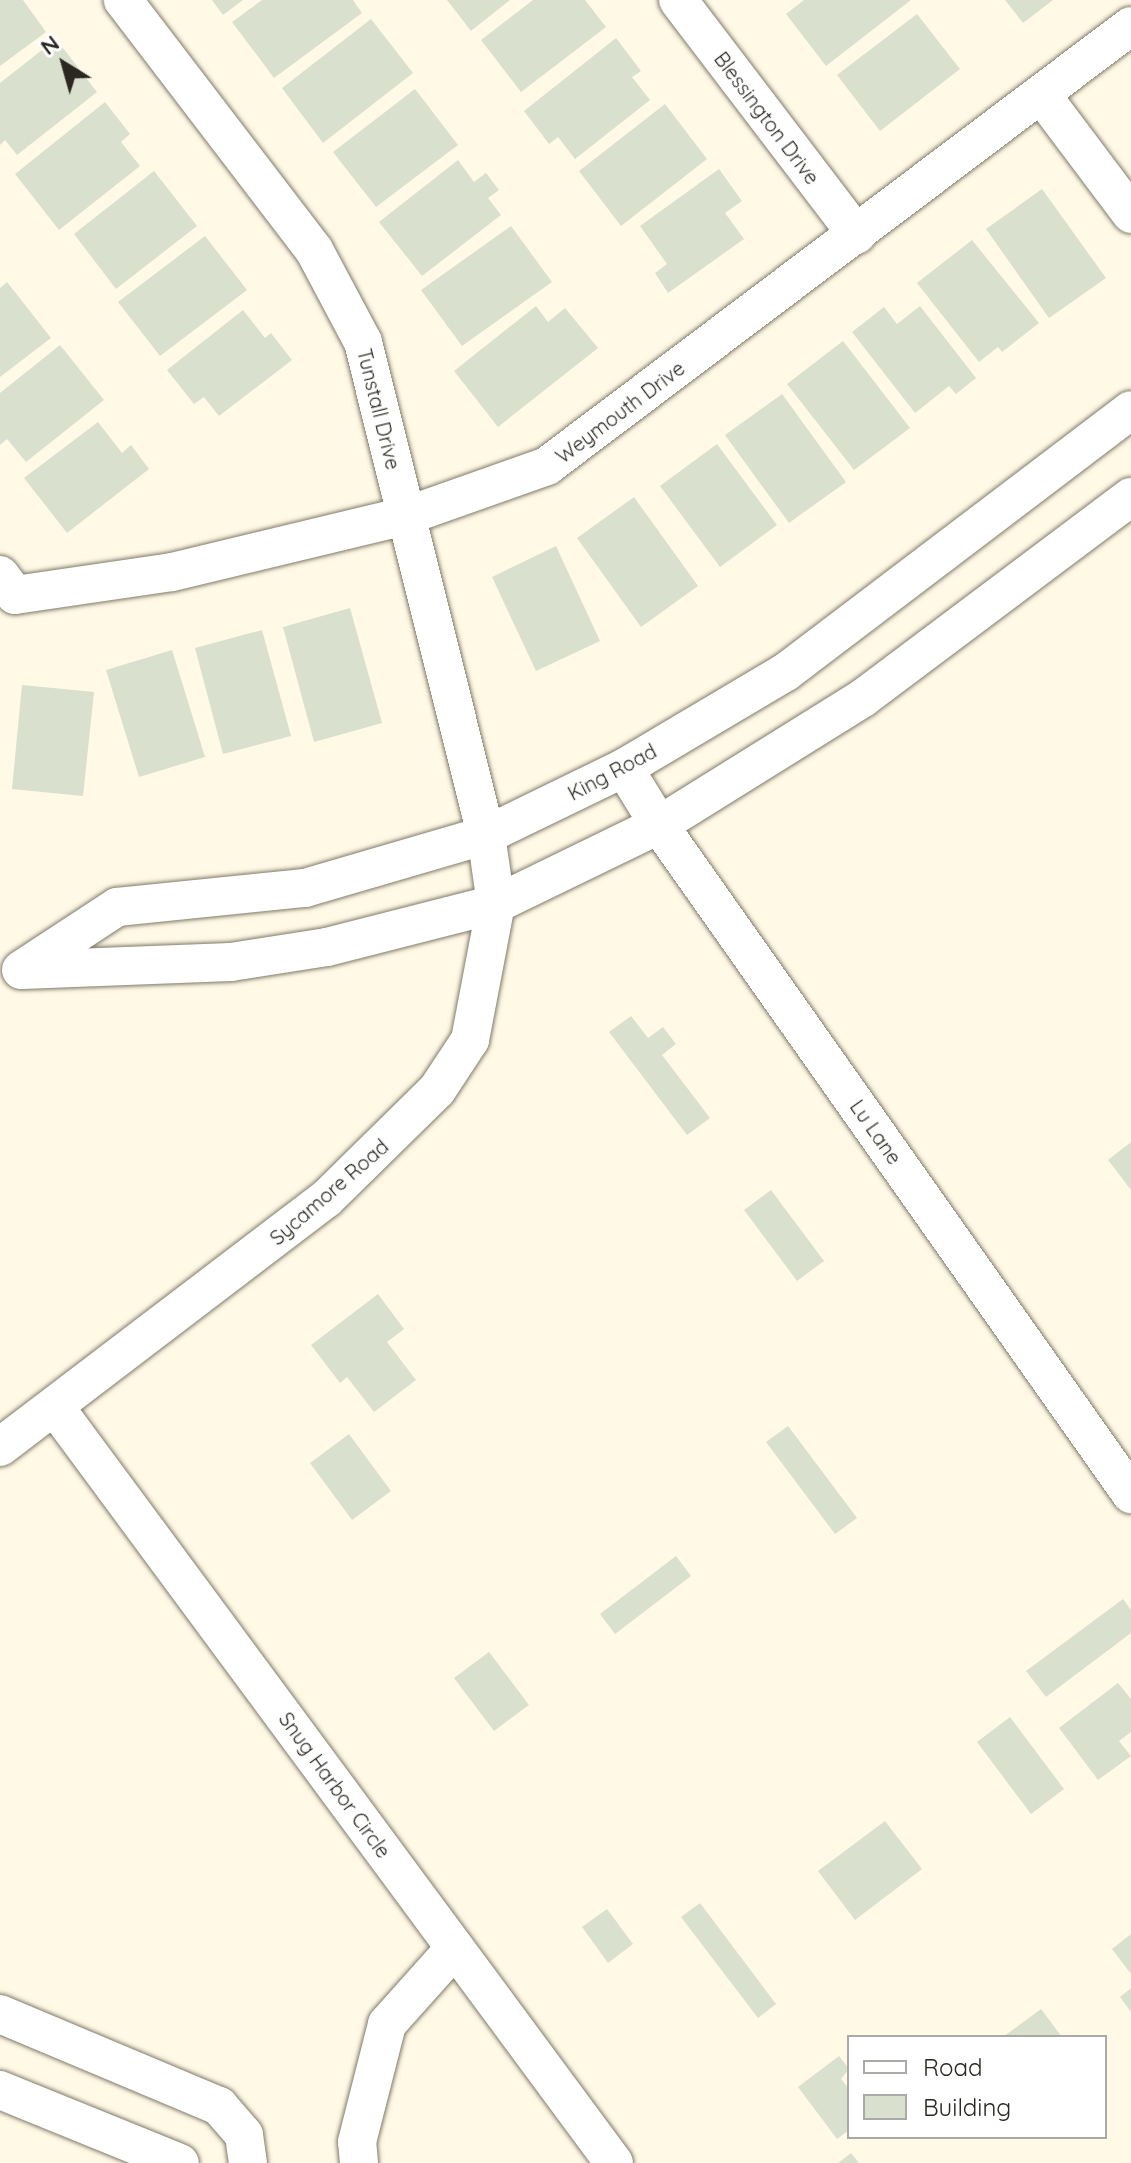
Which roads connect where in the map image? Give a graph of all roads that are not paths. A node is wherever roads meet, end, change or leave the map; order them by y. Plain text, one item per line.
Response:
1 (123, 0) edge
2 (678, 0) edge
3 (1131, 26) edge
4 (1041, 94) junction
5 (1131, 214) edge
6 (857, 235) junction
7 (1131, 410) edge
8 (1131, 497) edge
9 (406, 516) junction
10 (7, 585) edge
11 (624, 768) junction
12 (659, 825) junction
13 (486, 835) junction
14 (496, 904) junction
15 (10, 970) edge
16 (55, 1407) junction
17 (0, 1447) edge
18 (1131, 1494) edge
19 (455, 1948) junction
20 (0, 2014) edge
21 (0, 2090) edge
22 (363, 2156) edge
23 (180, 2163) edge
24 (248, 2163) edge
25 (614, 2163) edge

1 - 9 street, Tunstall Drive
2 - 6 street, Blessington Drive
3 - 4 street, Weymouth Drive
4 - 5 street
4 - 6 street, Weymouth Drive
6 - 9 street, Weymouth Drive
7 - 11 street, King Road
8 - 12 street, King Road
9 - 10 street, Weymouth Drive
9 - 13 street, Tunstall Drive
11 - 12 street, Lu Lane
11 - 13 street, King Road
12 - 14 street, King Road
12 - 18 street, Lu Lane
13 - 14 street, Sycamore Road
13 - 15 street, King Road
14 - 15 street, King Road
14 - 16 street, Sycamore Road
16 - 17 street, Sycamore Road
16 - 19 street, Snug Harbor Circle
19 - 22 street
19 - 25 street, Snug Harbor Circle
20 - 24 street
21 - 23 street

